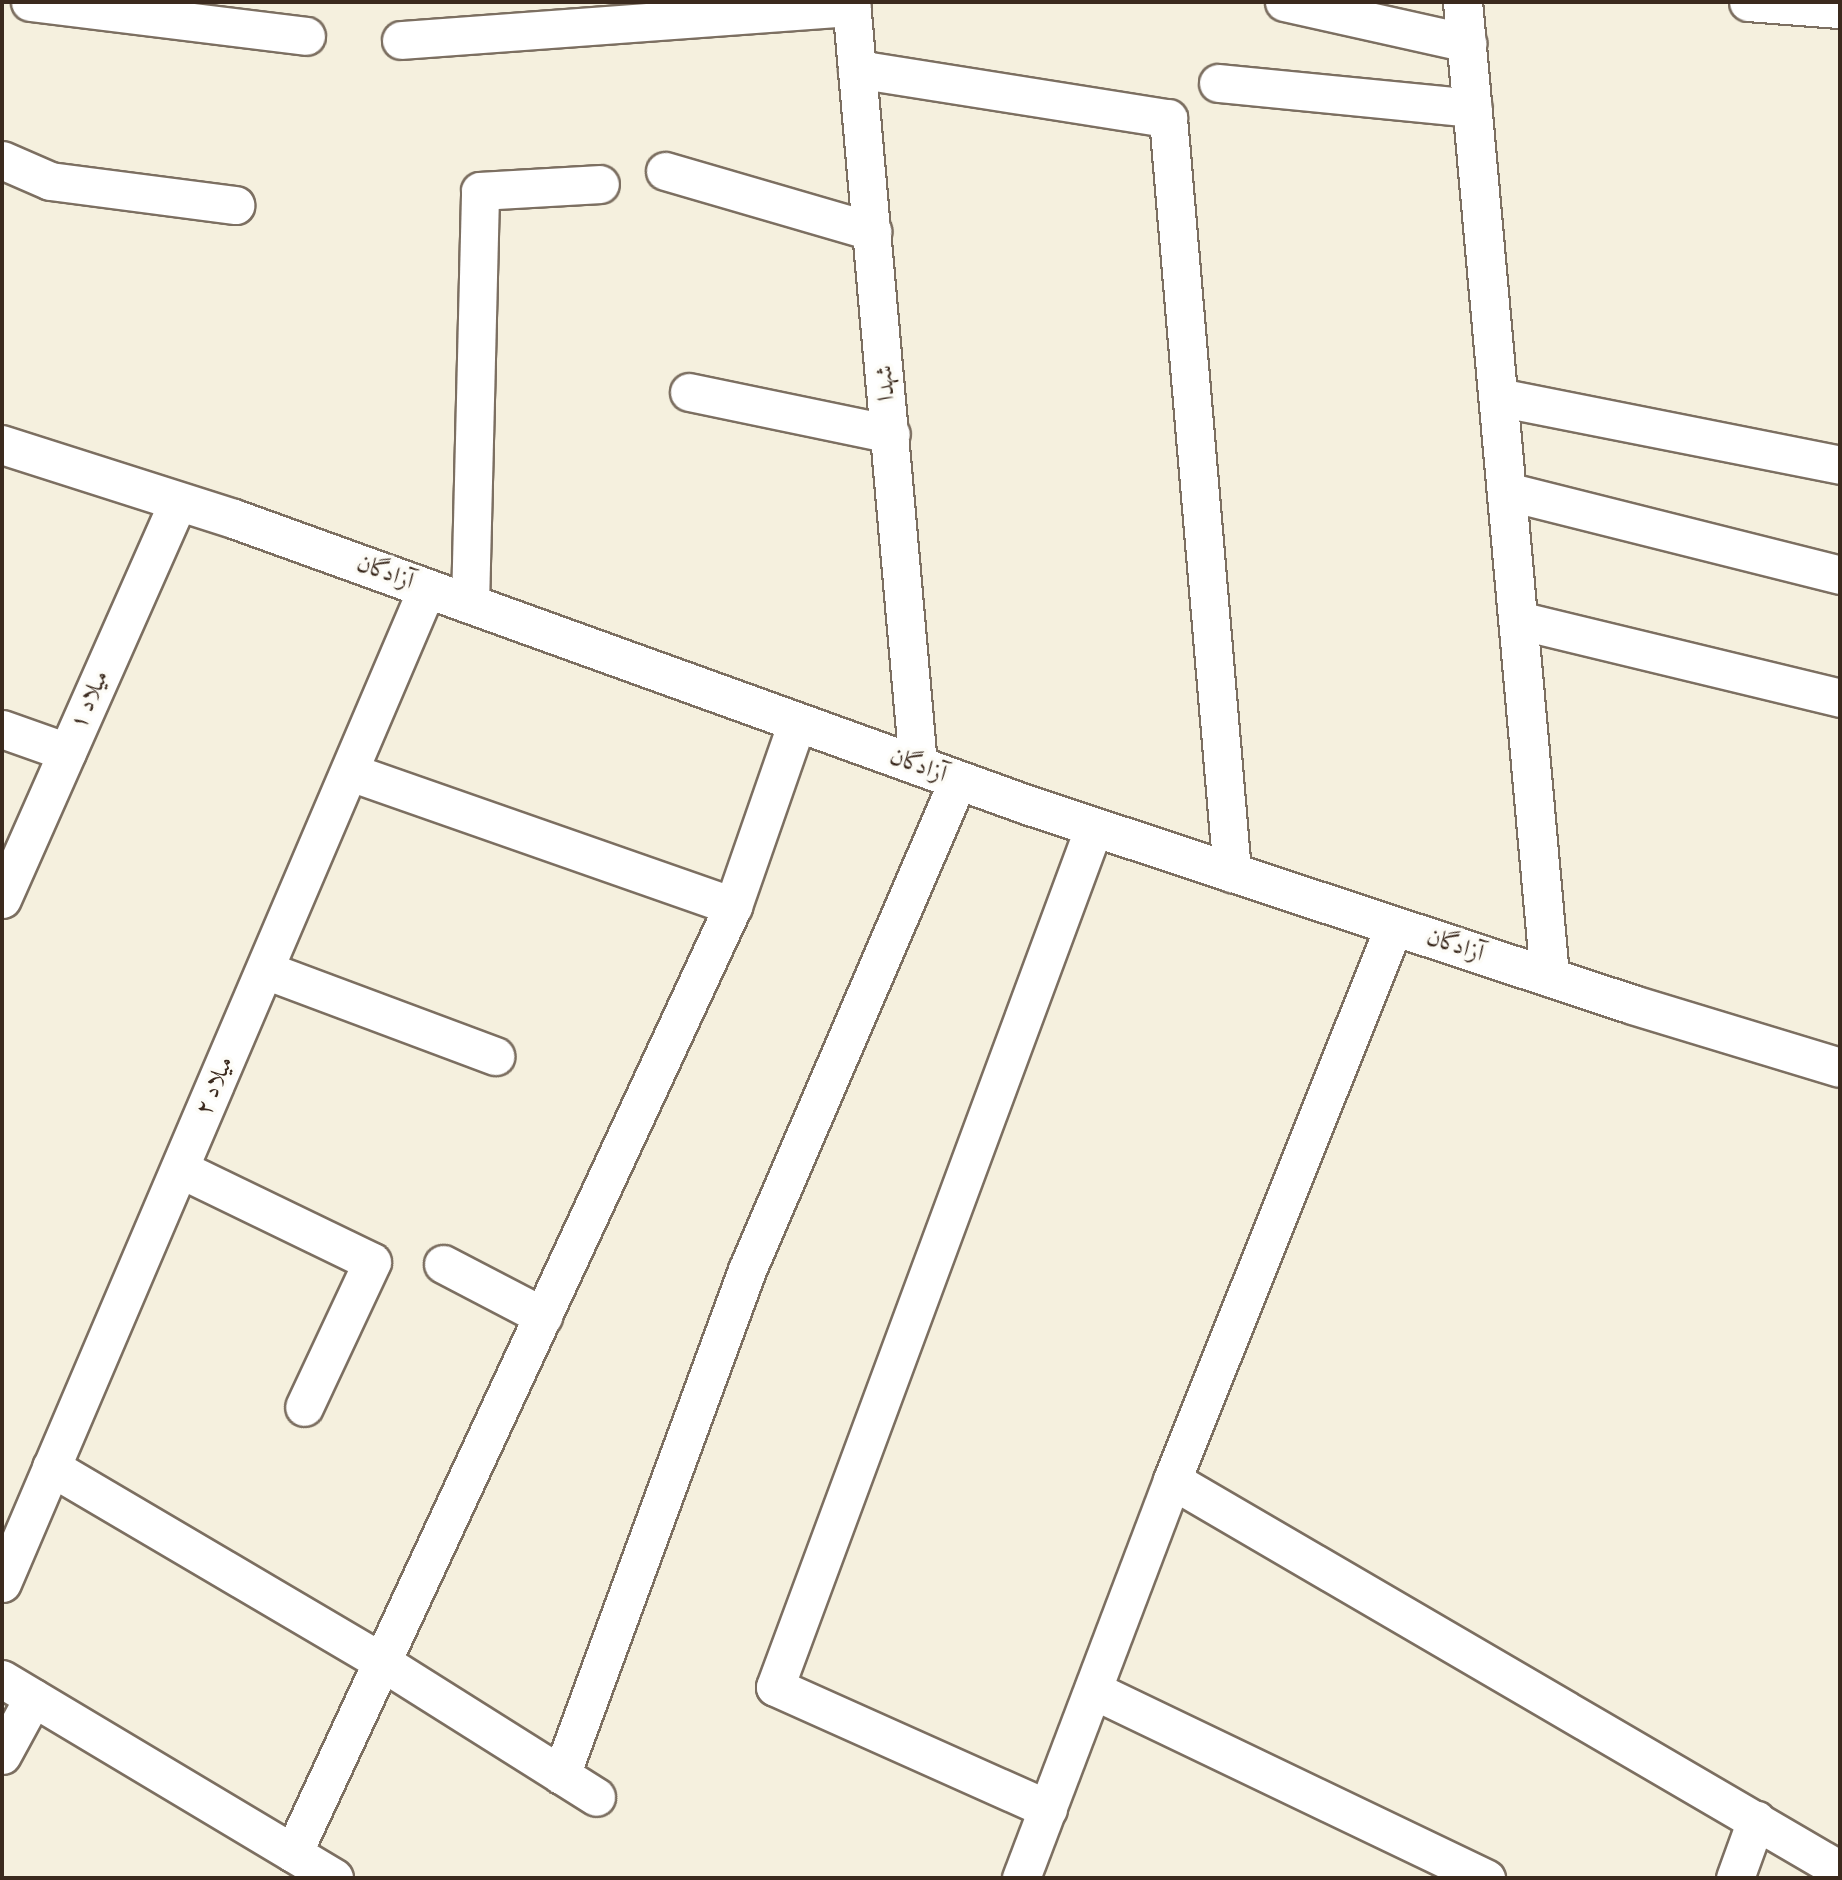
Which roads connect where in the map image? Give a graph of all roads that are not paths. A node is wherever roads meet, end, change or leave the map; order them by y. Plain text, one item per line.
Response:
1 (30, 2) edge
2 (1284, 2) edge
3 (1463, 2) edge
4 (1748, 2) edge
5 (851, 4) edge
6 (1840, 9) edge
7 (306, 36) dead end
8 (401, 40) dead end
9 (1467, 43) junction
10 (858, 69) junction
11 (1218, 83) dead end
12 (1472, 108) junction
13 (2, 160) edge
14 (665, 171) dead end
15 (600, 184) dead end
16 (235, 205) dead end
17 (872, 231) junction
18 (689, 392) dead end
19 (1498, 397) junction
20 (891, 434) junction
21 (2, 445) edge
22 (1840, 465) edge
23 (1506, 491) junction
24 (178, 501) junction
25 (1840, 575) edge
26 (427, 588) junction
27 (470, 604) junction
28 (1518, 620) junction
29 (1840, 698) edge
30 (797, 722) junction
31 (2, 729) edge
32 (67, 752) junction
33 (918, 765) junction
34 (350, 772) junction
35 (958, 780) junction
36 (1094, 827) junction
37 (1232, 873) junction
38 (2, 899) edge
39 (733, 906) junction
40 (1394, 926) junction
41 (265, 970) junction
42 (1550, 977) junction
43 (495, 1056) dead end
44 (1840, 1068) edge
45 (180, 1169) junction
46 (443, 1264) dead end
47 (543, 1316) junction
48 (304, 1407) dead end
49 (51, 1467) junction
50 (1172, 1480) junction
51 (2, 1583) edge
52 (382, 1662) junction
53 (2, 1679) edge
54 (1093, 1690) junction
55 (33, 1698) junction
56 (2, 1755) edge
57 (561, 1775) junction
58 (596, 1797) dead end
59 (1048, 1809) junction
60 (1756, 1820) junction
61 (293, 1853) junction
62 (1840, 1870) edge
63 (334, 1878) edge
64 (1021, 1878) edge
65 (1486, 1878) edge
66 (1735, 1878) edge

1 - 7 street
2 - 9 street
3 - 9 street
4 - 6 street
5 - 8 street
5 - 10 street, شهدا
9 - 12 street
10 - 17 street, شهدا
10 - 37 street
11 - 12 street
12 - 19 street
13 - 16 street
14 - 17 street
15 - 27 street
17 - 20 street, شهدا
18 - 20 street
19 - 22 street
19 - 23 street
20 - 33 street, شهدا
21 - 24 street, آزادگان
23 - 25 street
23 - 28 street
24 - 26 street, آزادگان
24 - 32 street, میلاد ۱
26 - 27 street, آزادگان
26 - 34 street, میلاد ۲
27 - 30 street, آزادگان
28 - 29 street
28 - 42 street
30 - 33 street, آزادگان
30 - 39 street
31 - 32 street
32 - 38 street, میلاد ۱
33 - 35 street, آزادگان
34 - 39 street
34 - 41 street, میلاد ۲
35 - 36 street, آزادگان
35 - 57 street
36 - 37 street, آزادگان
36 - 59 street
37 - 40 street, آزادگان
39 - 47 street
40 - 42 street, آزادگان
40 - 50 street
41 - 43 street
41 - 45 street, میلاد ۲
42 - 44 street, آزادگان
45 - 48 street
45 - 49 street, میلاد ۲
46 - 47 street
47 - 52 street
49 - 51 street, میلاد ۲
49 - 52 street
50 - 54 street
50 - 60 street
52 - 57 street
52 - 61 street
53 - 55 street
54 - 59 street
54 - 65 street
55 - 56 street
55 - 61 street
57 - 58 street
59 - 64 street
60 - 62 street
60 - 66 street
61 - 63 street

